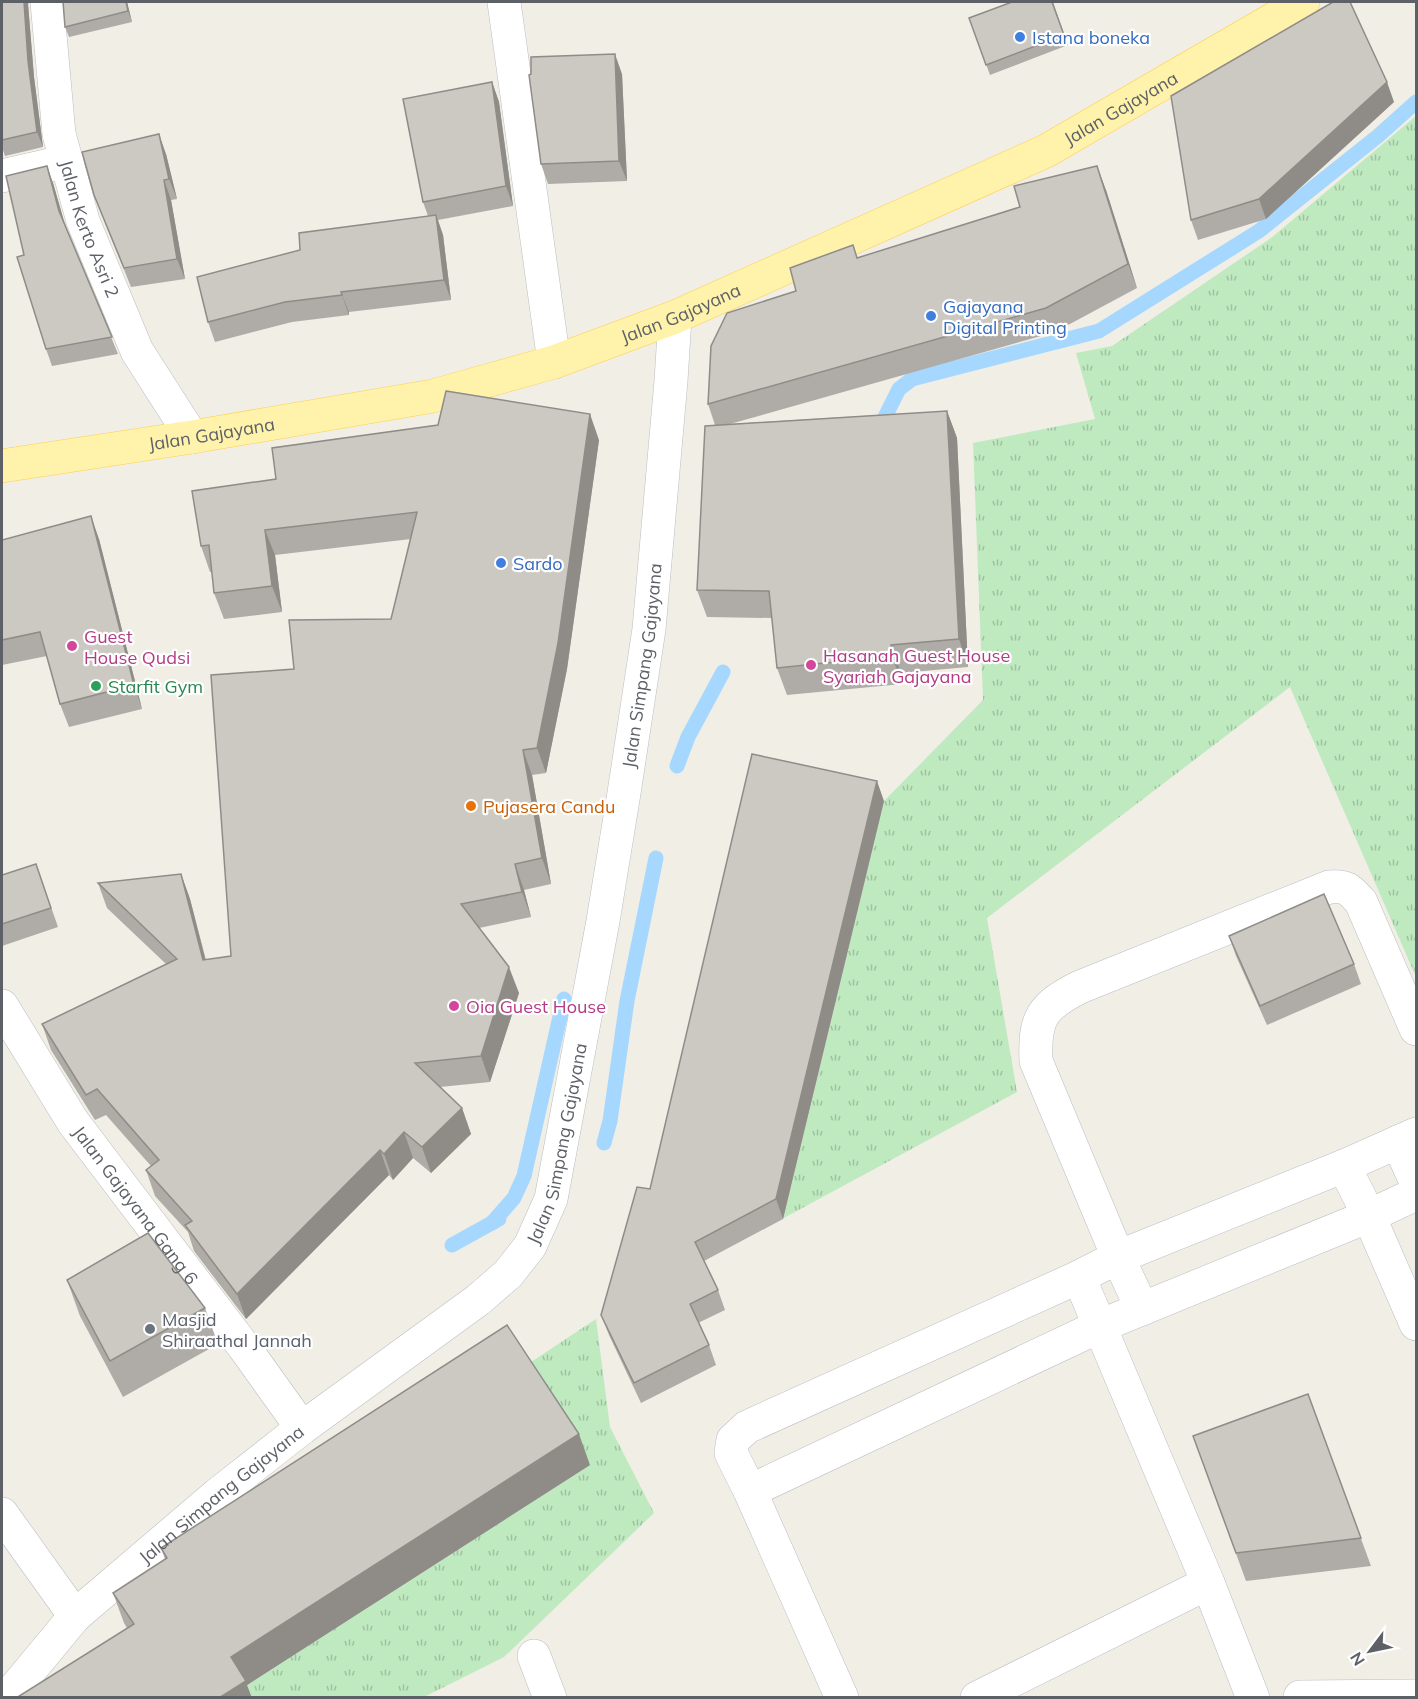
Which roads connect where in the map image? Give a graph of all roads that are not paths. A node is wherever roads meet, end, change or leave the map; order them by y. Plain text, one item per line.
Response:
1 (47, 2) edge
2 (504, 2) edge
3 (1303, 2) edge
4 (67, 161) junction
5 (2, 176) edge
6 (675, 317) junction
7 (554, 362) junction
8 (192, 437) junction
9 (2, 466) edge
10 (2, 1006) edge
11 (1416, 1029) edge
12 (1407, 1138) edge
13 (1344, 1166) junction
14 (1416, 1182) edge
15 (1416, 1194) edge
16 (1369, 1216) junction
17 (1118, 1257) junction
18 (1079, 1277) junction
19 (1142, 1309) junction
20 (1416, 1324) edge
21 (1100, 1326) junction
22 (302, 1428) junction
23 (750, 1491) junction
24 (2, 1514) edge
25 (1208, 1583) junction
26 (75, 1616) junction
27 (534, 1656) dead end
28 (1416, 1696) edge
29 (1300, 1697) edge
30 (7, 1698) edge
31 (550, 1698) edge
32 (842, 1698) edge
33 (977, 1698) edge
34 (1253, 1698) edge

1 - 4 street, Jalan Kerto Asri 2
2 - 7 street
3 - 6 main road, Jalan Gajayana
4 - 5 street
4 - 8 street, Jalan Kerto Asri 2
6 - 7 main road, Jalan Gajayana
6 - 22 street, Jalan Simpang Gajayana
7 - 8 main road, Jalan Gajayana
8 - 9 main road, Jalan Gajayana
10 - 22 street, Jalan Gajayana Gang 6
11 - 17 street
12 - 13 street
12 - 14 street
13 - 16 street
13 - 17 street
15 - 16 street
16 - 19 street
16 - 20 street
17 - 18 street
17 - 19 street
18 - 21 street
18 - 23 street
19 - 21 street
21 - 23 street
21 - 25 street
22 - 26 street, Jalan Simpang Gajayana
23 - 32 street
24 - 26 street
25 - 33 street
25 - 34 street
26 - 30 street, Jalan Simpang Gajayana
27 - 31 street
28 - 29 street

